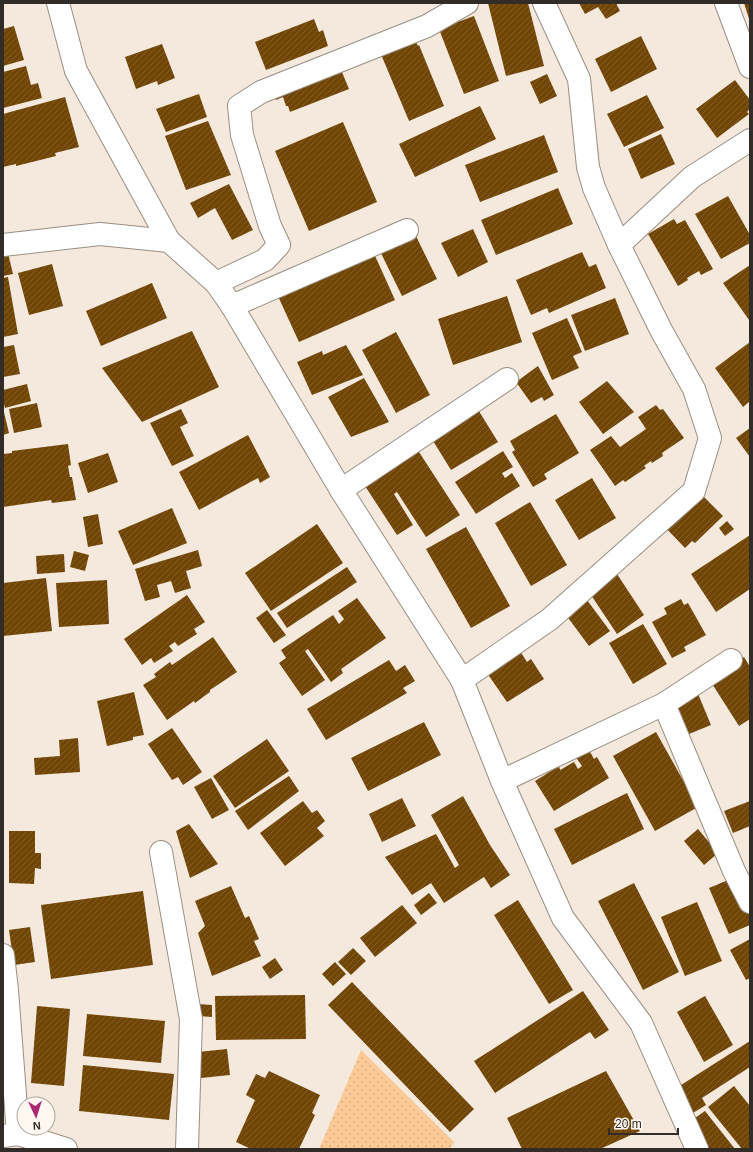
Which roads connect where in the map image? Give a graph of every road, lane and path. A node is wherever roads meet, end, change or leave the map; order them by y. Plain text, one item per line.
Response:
1 (58, 3) edge
2 (467, 3) edge
3 (544, 3) edge
4 (726, 3) edge
5 (750, 67) edge
6 (749, 145) edge
7 (407, 230) dead end
8 (169, 241) junction
9 (3, 245) edge
10 (619, 245) junction
11 (216, 283) junction
12 (232, 306) junction
13 (507, 379) dead end
14 (341, 490) junction
15 (731, 660) dead end
16 (462, 680) junction
17 (664, 704) junction
18 (502, 781) junction
19 (161, 852) dead end
20 (750, 902) edge
21 (3, 955) edge
22 (5, 990) edge
23 (11, 1135) edge
24 (66, 1149) edge
25 (187, 1149) edge
26 (697, 1149) edge

1 - 8 street
2 - 11 street
3 - 10 street
4 - 5 street
6 - 10 street
7 - 12 street
8 - 9 street
8 - 11 street
10 - 16 street
11 - 12 street
12 - 14 street
13 - 14 street
14 - 16 street
15 - 17 street
16 - 18 street
17 - 18 street
17 - 20 street
18 - 26 street
19 - 25 street
21 - 22 street
22 - 23 street
23 - 24 street

